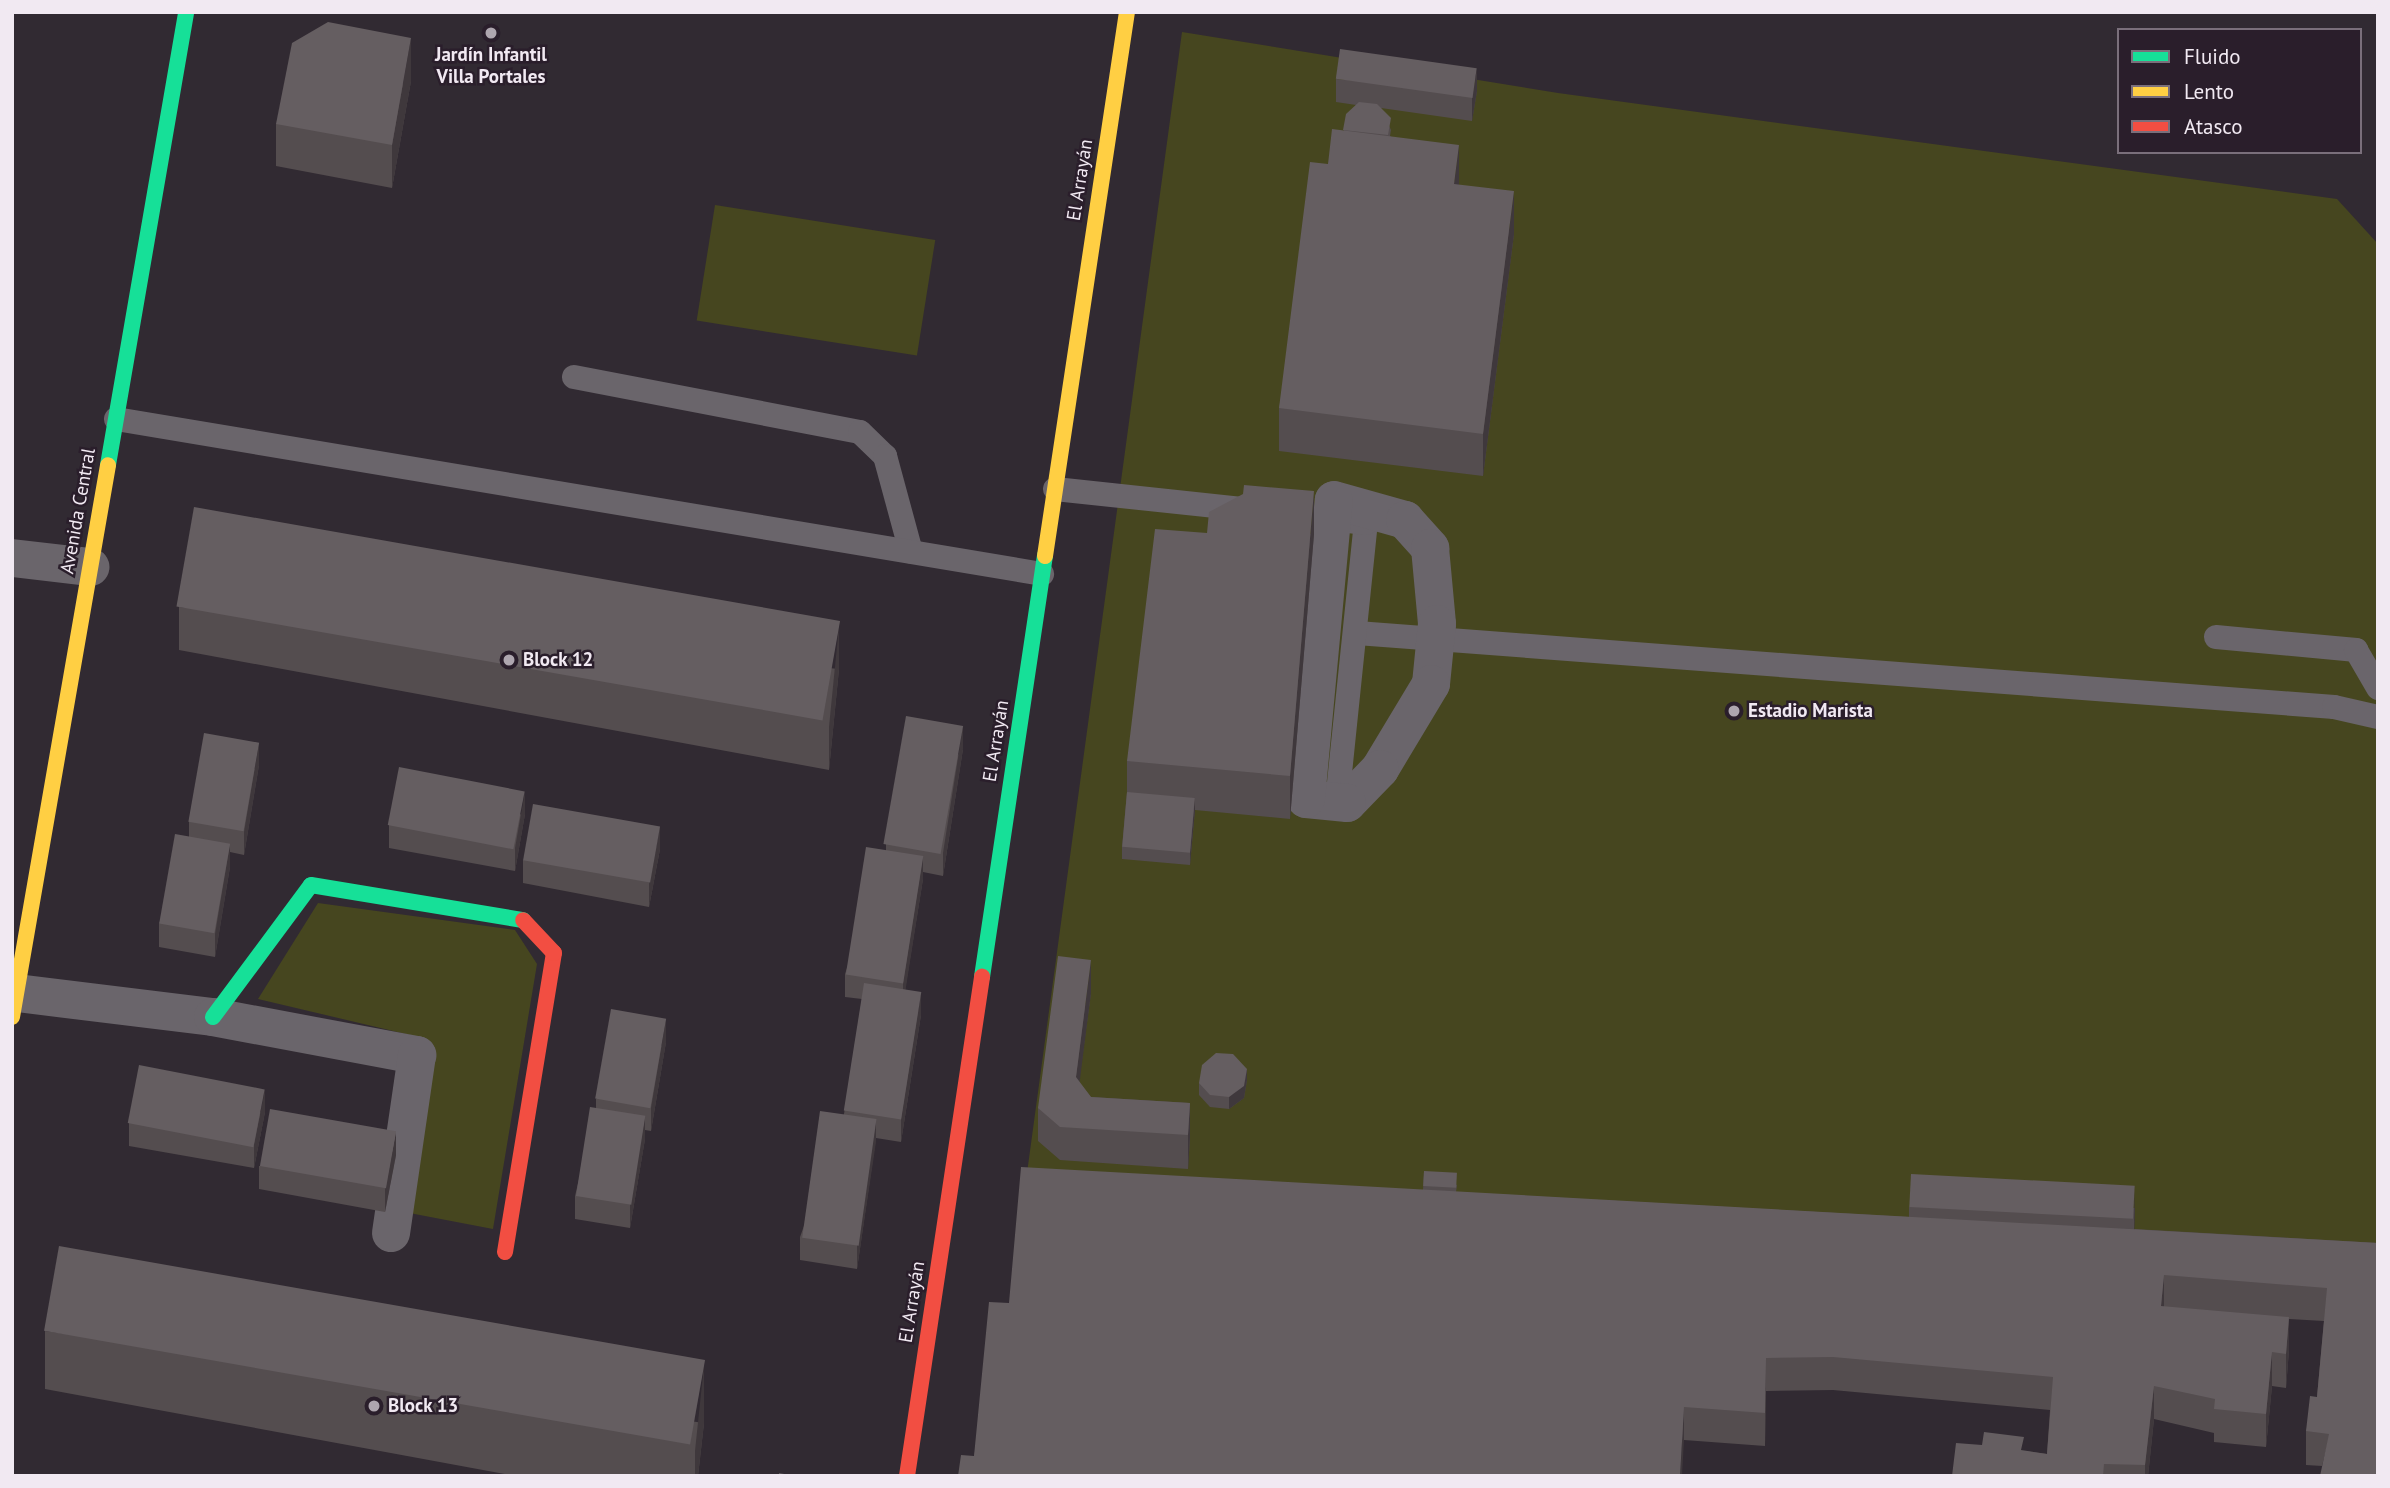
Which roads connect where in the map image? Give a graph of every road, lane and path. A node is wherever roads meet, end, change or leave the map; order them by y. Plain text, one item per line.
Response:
1 (187, 12) edge
2 (1127, 12) edge
3 (574, 377) dead end
4 (116, 419) junction
5 (1055, 489) junction
6 (1280, 514) edge
7 (1320, 518) junction
8 (911, 552) junction
9 (12, 558) edge
10 (90, 568) junction
11 (1042, 574) junction
12 (1357, 633) junction
13 (2216, 637) dead end
14 (1436, 638) junction
15 (2378, 688) edge
16 (2378, 718) edge
17 (1337, 802) junction
18 (20, 923) edge
19 (14, 1005) edge
20 (213, 1017) junction
21 (391, 1233) dead end
22 (505, 1252) dead end
23 (907, 1476) edge

1 - 4 street, Avenida Central
2 - 5 street, El Arrayán
3 - 8 lane
4 - 8 lane
4 - 10 street, Avenida Central
5 - 6 lane
5 - 11 street, El Arrayán
7 - 12 lane
7 - 14 street
7 - 17 street
8 - 11 lane
9 - 10 street
10 - 18 street, Avenida Central
11 - 23 street, El Arrayán
12 - 14 lane
12 - 17 lane
13 - 15 lane
14 - 16 lane
14 - 17 street
18 - 19 street, Avenida Central
19 - 20 street
20 - 21 street
20 - 22 street

